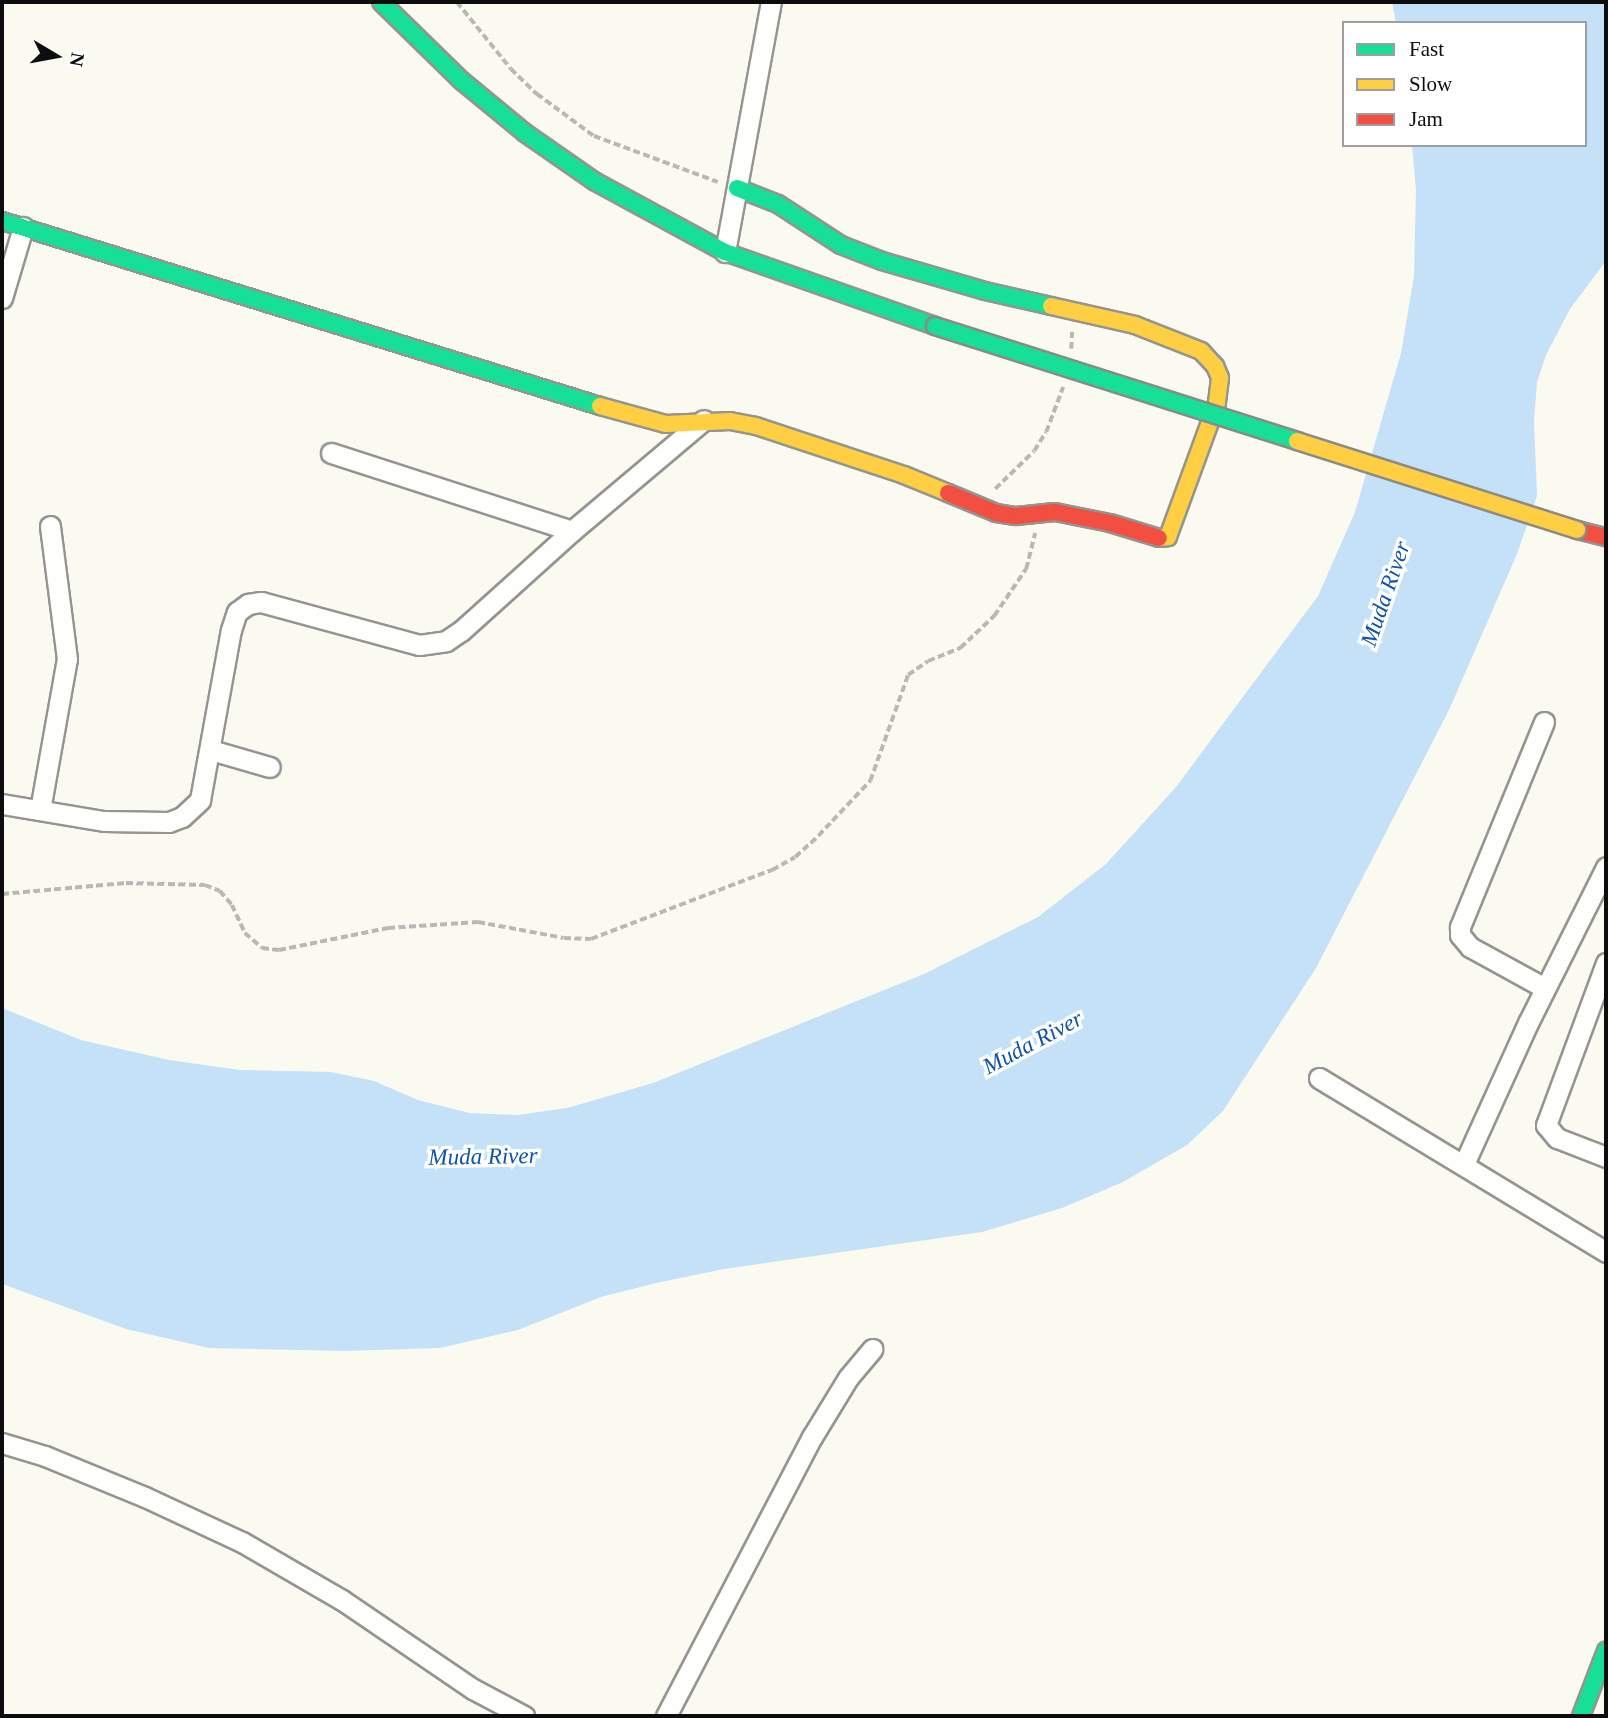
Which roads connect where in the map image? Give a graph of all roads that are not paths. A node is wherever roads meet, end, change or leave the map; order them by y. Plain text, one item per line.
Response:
1 (381, 2) edge
2 (771, 2) edge
3 (737, 188) junction
4 (2, 221) edge
5 (23, 227) junction
6 (725, 252) junction
7 (2, 298) edge
8 (704, 420) junction
9 (331, 453) dead end
10 (50, 526) dead end
11 (572, 531) junction
12 (1606, 537) edge
13 (1544, 722) dead end
14 (211, 750) junction
15 (270, 767) dead end
16 (2, 804) edge
17 (40, 810) junction
18 (1603, 880) edge
19 (1606, 963) edge
20 (1545, 988) junction
21 (1319, 1078) dead end
22 (1606, 1157) edge
23 (1464, 1164) junction
24 (1606, 1252) edge
25 (872, 1349) dead end
26 (2, 1443) edge
27 (1606, 1651) edge
28 (524, 1716) edge
29 (666, 1716) edge
30 (1581, 1716) edge

1 - 6 street
2 - 3 street
3 - 6 street
3 - 8 street
4 - 5 street
5 - 7 street
5 - 8 street
6 - 12 street, bridge
8 - 11 street
9 - 11 street
10 - 17 street
11 - 14 street
13 - 20 street
14 - 15 street
14 - 17 street
16 - 17 street
18 - 20 street
19 - 22 street
20 - 23 street
21 - 23 street
23 - 24 street
25 - 29 street
26 - 28 street
27 - 30 street

